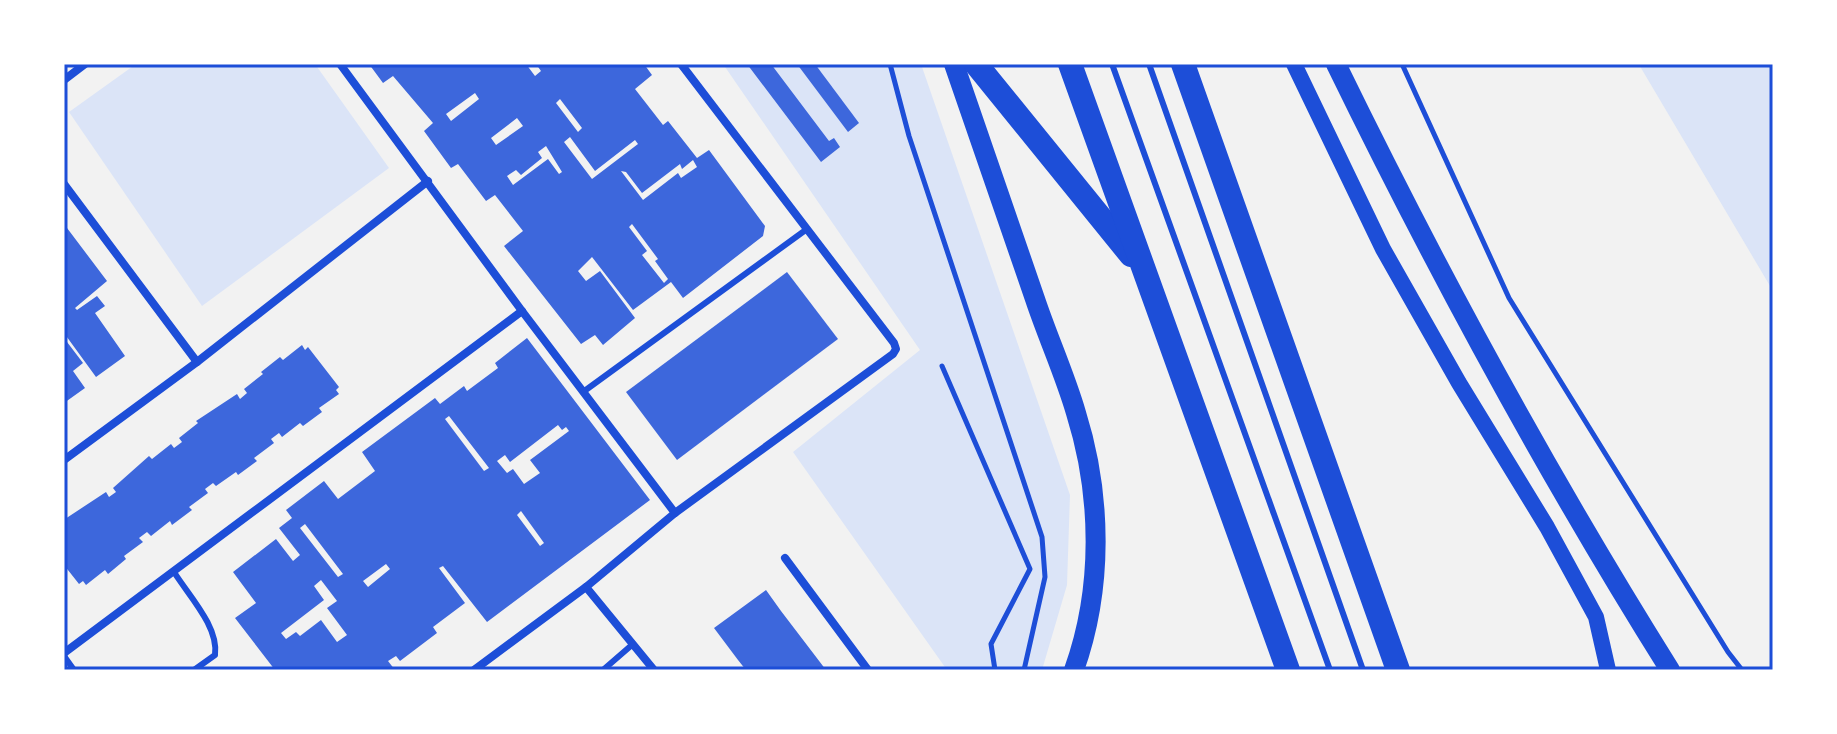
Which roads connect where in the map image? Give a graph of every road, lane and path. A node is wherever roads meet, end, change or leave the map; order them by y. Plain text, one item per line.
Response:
1 (85, 64) edge
2 (340, 64) edge
3 (681, 64) edge
4 (890, 64) edge
5 (954, 64) edge
6 (976, 64) edge
7 (1070, 64) edge
8 (1112, 64) edge
9 (1149, 64) edge
10 (1183, 64) edge
11 (1294, 64) edge
12 (1336, 64) edge
13 (1402, 64) edge
14 (64, 80) edge
15 (428, 181) junction
16 (64, 184) edge
17 (807, 229) junction
18 (1144, 271) junction
19 (522, 311) junction
20 (197, 362) junction
21 (942, 366) dead end
22 (583, 392) junction
23 (64, 460) edge
24 (675, 513) junction
25 (785, 558) dead end
26 (174, 572) junction
27 (586, 587) junction
28 (633, 644) junction
29 (64, 654) edge
30 (74, 670) edge
31 (194, 670) edge
32 (474, 670) edge
33 (603, 670) edge
34 (654, 670) edge
35 (868, 670) edge
36 (995, 670) edge
37 (1024, 670) edge
38 (1074, 670) edge
39 (1288, 670) edge
40 (1330, 670) edge
41 (1363, 670) edge
42 (1398, 670) edge
43 (1608, 670) edge
44 (1670, 670) edge
45 (1742, 670) edge

1 - 14 street
2 - 15 street
3 - 17 street
4 - 37 path
5 - 38 main road
6 - 18 highway
7 - 18 highway
8 - 40 lane
9 - 41 lane
10 - 42 highway
11 - 43 main road
12 - 44 main road
13 - 45 path
15 - 19 street
15 - 20 street
16 - 20 street
17 - 22 lane
17 - 24 street
18 - 39 highway
19 - 22 street
19 - 26 street
20 - 23 street
21 - 36 path
22 - 24 street
24 - 27 street
25 - 35 street
26 - 29 street
26 - 31 lane
27 - 28 street
27 - 32 street
28 - 33 lane
28 - 34 street
29 - 30 lane

